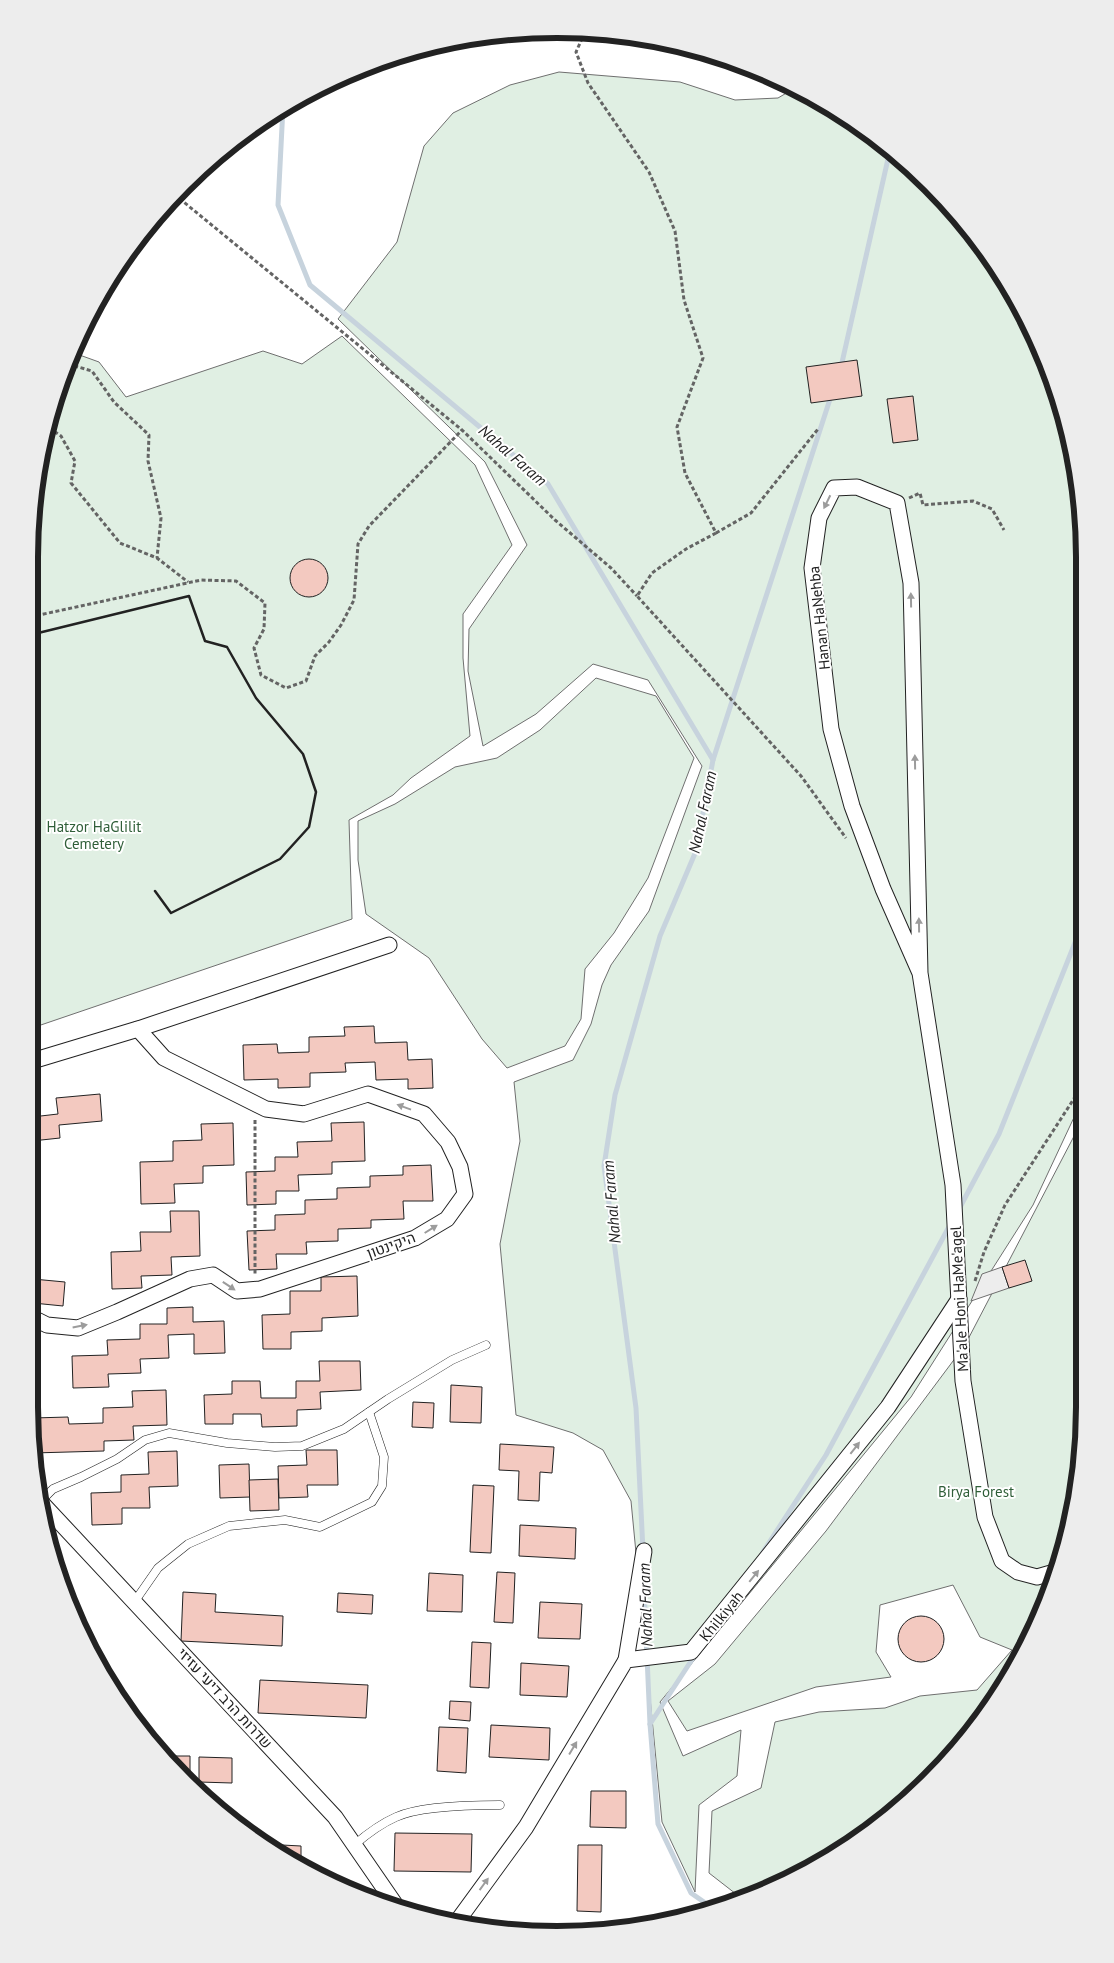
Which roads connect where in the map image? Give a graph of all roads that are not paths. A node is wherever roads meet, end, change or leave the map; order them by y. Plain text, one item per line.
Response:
1 (389, 945) dead end
2 (920, 973) junction
3 (138, 1029) junction
4 (38, 1059) edge
5 (959, 1300) junction
6 (38, 1320) edge
7 (486, 1345) dead end
8 (369, 1412) junction
9 (45, 1496) edge
10 (47, 1508) edge
11 (644, 1551) dead end
12 (1049, 1573) edge
13 (135, 1601) junction
14 (626, 1660) junction
15 (500, 1805) dead end
16 (354, 1845) junction
17 (390, 1898) edge
18 (461, 1917) edge

1 - 3 street
2 -> 2 street, Hanan HaNehba
2 - 5 street, Ma'ale Honi HaMe'agel
3 - 4 street
6 -> 3 street, היקינטון
5 - 12 street, Ma'ale Honi HaMe'agel
14 -> 5 street, Khilkiyah
7 - 8 lane
8 - 9 lane
8 - 13 lane
10 - 13 street, שדרות הרב דיעי עזיזי
11 - 14 street
13 - 16 street, שדרות הרב דיעי עזיזי
18 -> 14 street
15 - 16 lane
16 - 17 street, שדרות הרב דיעי עזיזי

